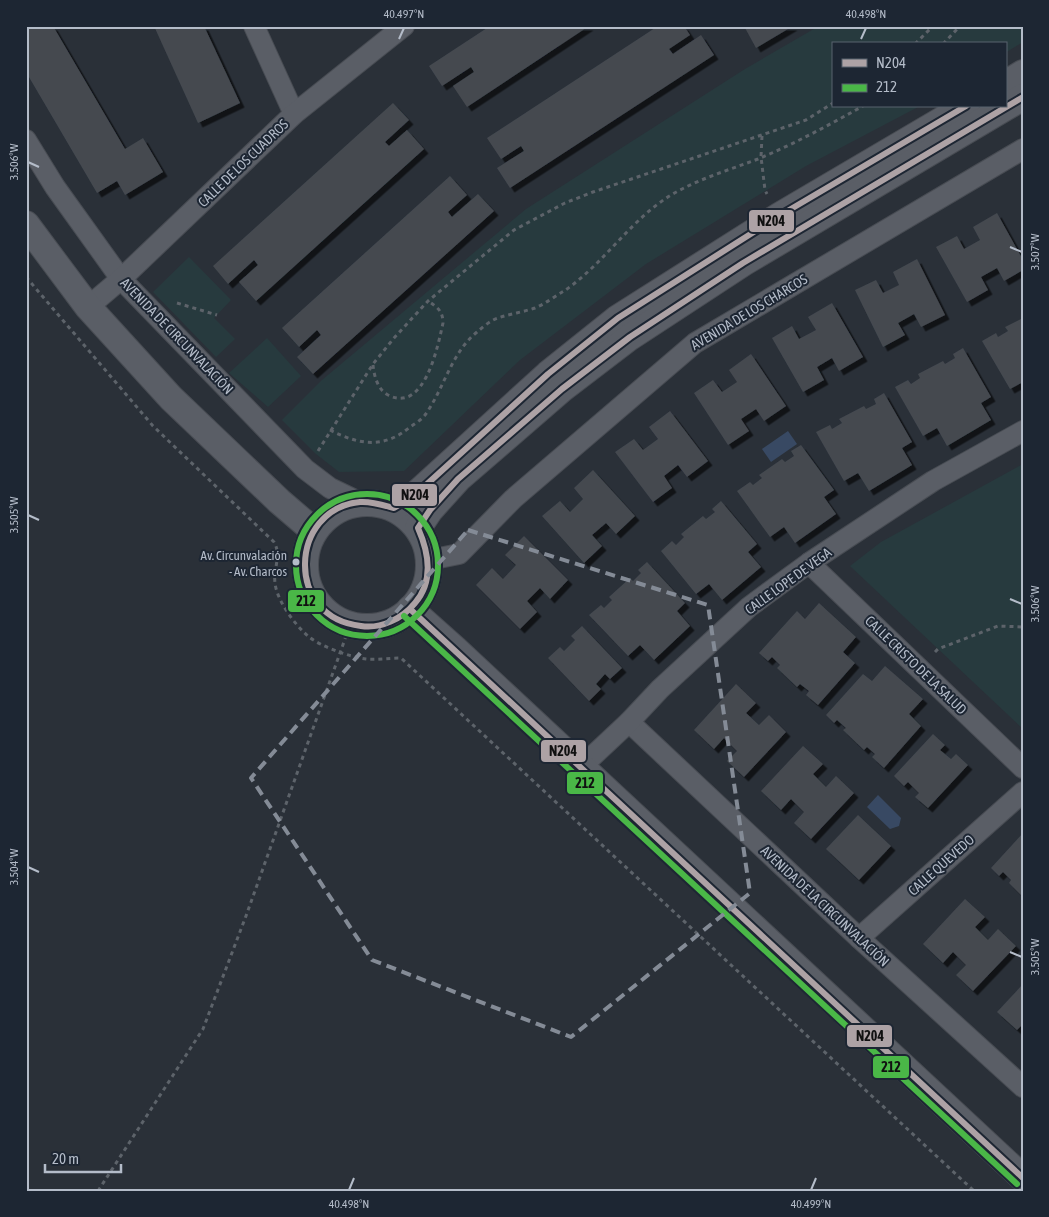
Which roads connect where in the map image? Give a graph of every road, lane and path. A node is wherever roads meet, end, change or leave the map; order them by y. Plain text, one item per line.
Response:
1 (254, 26) edge
2 (404, 26) edge
3 (933, 26) edge
4 (960, 26) edge
5 (917, 42) edge
6 (945, 42) edge
7 (1023, 73) edge
8 (1006, 83) edge
9 (1023, 97) edge
10 (832, 104) edge
11 (1006, 107) edge
12 (860, 108) edge
13 (963, 108) edge
14 (1004, 108) edge
15 (294, 114) junction
16 (762, 136) junction
17 (26, 140) edge
18 (1023, 149) edge
19 (761, 158) junction
20 (779, 216) junction
21 (26, 224) edge
22 (26, 277) edge
23 (121, 279) junction
24 (428, 301) junction
25 (175, 303) dead end
26 (88, 307) junction
27 (217, 315) dead end
28 (373, 364) junction
29 (330, 430) junction
30 (1023, 431) edge
31 (305, 469) junction
32 (359, 502) junction
33 (394, 508) junction
34 (418, 528) junction
35 (314, 531) junction
36 (429, 560) junction
37 (809, 563) junction
38 (410, 610) junction
39 (350, 625) junction
40 (1023, 626) edge
41 (340, 653) junction
42 (918, 667) junction
43 (629, 722) junction
44 (582, 767) junction
45 (1023, 768) edge
46 (1023, 792) edge
47 (859, 938) junction
48 (1023, 1087) edge
49 (1023, 1178) edge
50 (98, 1191) edge
51 (974, 1191) edge

1 - 15 street
2 - 15 street, CALLE DE LOS CUADROS
3 - 5 path
4 - 6 path
7 - 8 street
9 - 11 street
10 - 16 path
12 - 19 path
13 - 20 street
14 - 34 street
15 - 23 street, CALLE DE LOS CUADROS
16 - 19 path
16 - 24 path
17 - 23 street, AVENIDA DE CIRCUNVALACIÓN
18 - 36 street, AVENIDA DE LOS CHARCOS
19 - 20 path
19 - 29 path
20 - 33 street
21 - 26 street
22 - 41 path
23 - 26 street, CALLE DE LOS CUADROS
23 - 31 street, AVENIDA DE CIRCUNVALACIÓN
24 - 28 path
24 - 28 path
25 - 27 path
26 - 35 street
28 - 29 path
29 - 31 path
30 - 37 street, CALLE LOPE DE VEGA
31 - 32 street, AVENIDA DE CIRCUNVALACIÓN
32 - 33 street
32 - 35 street
33 - 34 street
34 - 36 street
35 - 39 street
36 - 38 street
37 - 42 street, CALLE CRISTO DE LA SALUD
37 - 43 street, CALLE LOPE DE VEGA
38 - 39 street
38 - 44 street
39 - 41 path
40 - 42 path
41 - 50 path
41 - 51 path
42 - 45 street, CALLE CRISTO DE LA SALUD
43 - 44 street, CALLE LOPE DE VEGA
43 - 47 street, AVENIDA DE LA CIRCUNVALACIÓN
44 - 49 street
46 - 47 street, CALLE QUEVEDO
47 - 48 street, AVENIDA DE LA CIRCUNVALACIÓN

